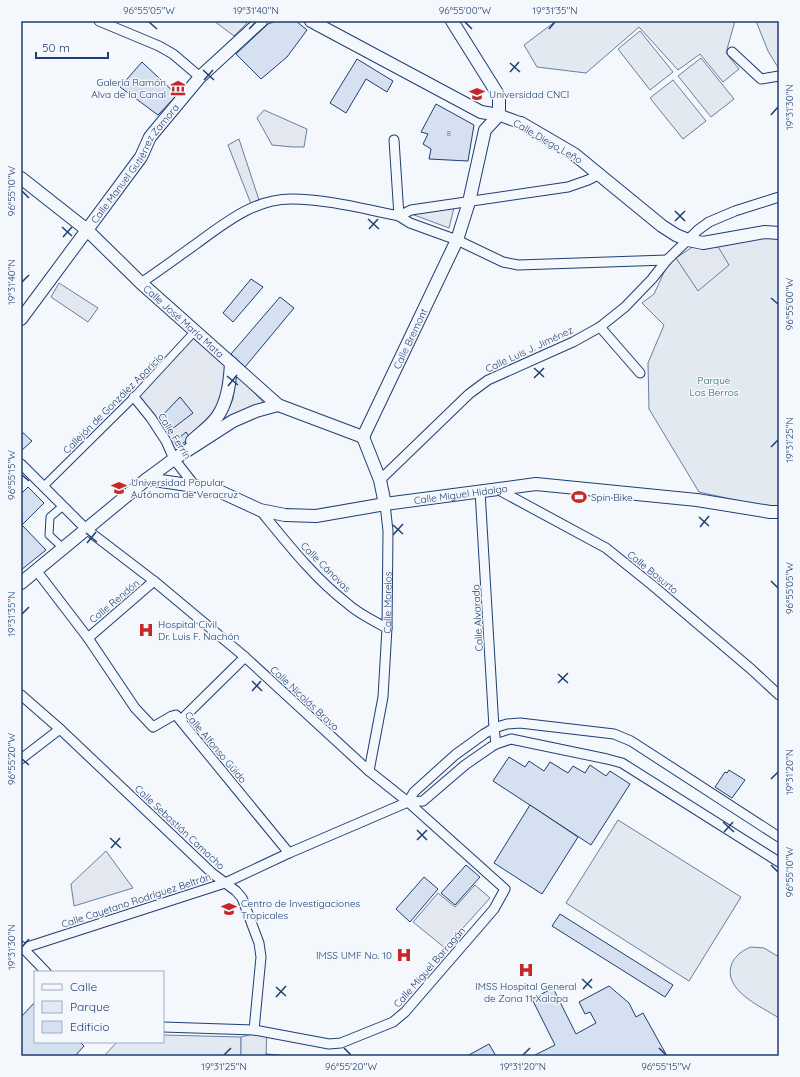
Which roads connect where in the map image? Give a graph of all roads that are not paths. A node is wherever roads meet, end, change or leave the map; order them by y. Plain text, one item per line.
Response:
1 (99, 21) edge
2 (262, 21) edge
3 (311, 21) edge
4 (452, 21) edge
5 (732, 52) dead end
6 (779, 76) edge
7 (200, 77) junction
8 (499, 115) junction
9 (521, 123) joint
10 (394, 140) dead end
11 (600, 174) junction
12 (21, 178) edge
13 (779, 198) edge
14 (469, 202) junction
15 (399, 216) junction
16 (87, 230) junction
17 (779, 233) edge
18 (457, 240) junction
19 (688, 240) junction
20 (667, 260) junction
21 (141, 283) junction
22 (21, 319) edge
23 (600, 327) junction
24 (195, 331) junction
25 (231, 363) junction
26 (640, 373) dead end
27 (134, 397) junction
28 (278, 405) junction
29 (363, 437) junction
30 (174, 458) junction
31 (23, 470) edge
32 (147, 479) junction
33 (380, 480) junction
34 (195, 486) junction
35 (43, 487) junction
36 (497, 489) junction
37 (480, 491) junction
38 (385, 504) junction
39 (63, 506) junction
40 (260, 510) junction
41 (779, 512) edge
42 (86, 529) junction
43 (63, 548) junction
44 (36, 570) junction
45 (154, 582) junction
46 (21, 583) edge
47 (387, 628) junction
48 (88, 638) junction
49 (245, 657) junction
50 (21, 695) edge
51 (779, 695) edge
52 (181, 720) junction
53 (494, 728) junction
54 (60, 729) junction
55 (496, 744) junction
56 (21, 759) edge
57 (369, 771) junction
58 (408, 802) junction
59 (779, 837) edge
60 (289, 853) junction
61 (779, 862) edge
62 (225, 883) junction
63 (505, 889) joint
64 (22, 948) edge
65 (45, 971) edge
66 (164, 1027) edge
67 (254, 1030) junction

1 - 7 street
2 - 7 main road, Calle Manuel Gutiérrez Zamora
3 - 8 main road, Calle Diego Leño
4 - 8 main road
5 - 6 street
7 - 16 main road, Calle Manuel Gutiérrez Zamora
8 - 9 street, Calle Diego Leño
8 - 14 main road, Calle Bremont
9 - 11 main road, Calle Diego Leño
10 - 15 street
11 - 14 street
11 - 19 main road, Calle Diego Leño
12 - 16 main road, Calle José María Mata
13 - 19 street, Calle Luis J. Jiménez
14 - 15 street
14 - 18 main road, Calle Bremont
15 - 18 street
15 - 21 street
16 - 21 main road, Calle José María Mata
16 - 22 main road, Calle Manuel Gutiérrez Zamora
17 - 19 main road, Calle Diego Leño
18 - 20 street
18 - 29 main road, Calle Bremont
19 - 20 street, Calle Luis J. Jiménez
20 - 23 street, Calle Luis J. Jiménez
21 - 24 main road, Calle José María Mata
23 - 26 street
23 - 33 street, Calle Luis J. Jiménez
24 - 25 main road, Calle José María Mata
24 - 27 street, Callejón de González Aparicio
25 - 28 main road, Calle José María Mata
25 - 30 main road
27 - 30 street, Calle Ferrín
27 - 35 street, Callejón de González Aparicio
28 - 29 main road, Calle José María Mata
28 - 30 main road
29 - 33 main road, Calle Morelos
30 - 32 main road
30 - 34 street, Calle Ferrín
31 - 35 street, Calle Nicolás Bravo
32 - 34 main road, Calle Miguel Hidalgo
32 - 42 main road
33 - 38 main road, Calle Morelos
34 - 40 main road, Calle Miguel Hidalgo
35 - 39 street, Calle Nicolás Bravo
36 - 37 main road, Calle Miguel Hidalgo
36 - 41 main road, Calle Miguel Hidalgo
36 - 51 street, Calle Basurto
37 - 38 main road, Calle Miguel Hidalgo
37 - 53 street, Calle Alvarado
38 - 40 main road, Calle Miguel Hidalgo
38 - 47 street, Calle Morelos
39 - 42 street, Calle Nicolás Bravo
39 - 43 street
40 - 47 street, Calle Cánovas
42 - 43 main road
42 - 45 street, Calle Nicolás Bravo
43 - 44 main road
44 - 46 main road
44 - 48 street, Calle Alfonso Güido
45 - 48 street, Calle Rendón
45 - 49 street, Calle Nicolás Bravo
47 - 57 street, Calle Morelos
48 - 52 street, Calle Alfonso Güido
49 - 52 street
49 - 57 street, Calle Nicolás Bravo
50 - 54 street, Calle Sebastián Camacho
52 - 60 street, Calle Alfonso Güido
53 - 55 street, Calle Alvarado
53 - 58 street, Calle Cayetano Rodríguez Beltrán
53 - 59 street, Calle Cayetano Rodríguez Beltrán
54 - 56 street
54 - 62 street, Calle Sebastián Camacho
55 - 58 street, Calle Cayetano Rodríguez Beltrán
55 - 61 street, Calle Cayetano Rodríguez Beltrán
57 - 58 street, Calle Nicolás Bravo
58 - 60 street, Calle Cayetano Rodríguez Beltrán
58 - 63 street, Calle Nicolás Bravo
60 - 62 street, Calle Cayetano Rodríguez Beltrán
62 - 64 street, Calle Cayetano Rodríguez Beltrán
62 - 67 street, Calle Sebastián Camacho
63 - 67 street, Calle Miguel Barragán
64 - 65 street
66 - 67 street, Calle Miguel Barragán

